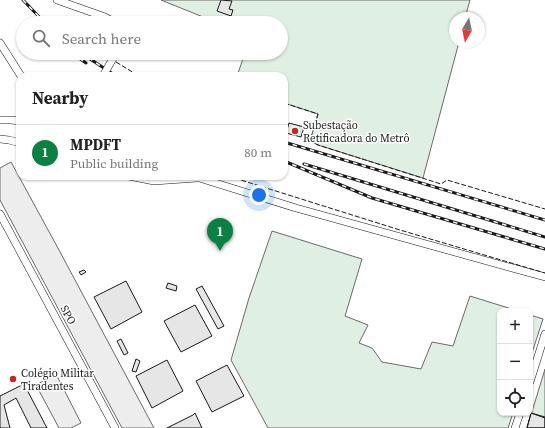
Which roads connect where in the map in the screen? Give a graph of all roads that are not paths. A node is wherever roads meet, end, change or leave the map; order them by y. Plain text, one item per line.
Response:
1 (57, 0) edge
2 (102, 16) edge
3 (0, 42) edge
4 (112, 60) edge
5 (19, 72) edge
6 (104, 72) edge
7 (0, 120) edge
8 (16, 121) edge
9 (0, 139) edge
10 (16, 142) edge
11 (149, 180) edge
12 (164, 180) edge
13 (205, 180) edge
14 (0, 214) edge
15 (545, 277) edge
16 (545, 334) edge
17 (531, 380) edge
18 (519, 416) edge
19 (115, 428) edge
20 (515, 428) edge

1 - 2 street
3 - 5 street
4 - 6 street, bridge
7 - 8 street
9 - 10 street
11 - 12 street
13 - 15 street
14 - 19 street, SPO
16 - 17 street
18 - 20 street

